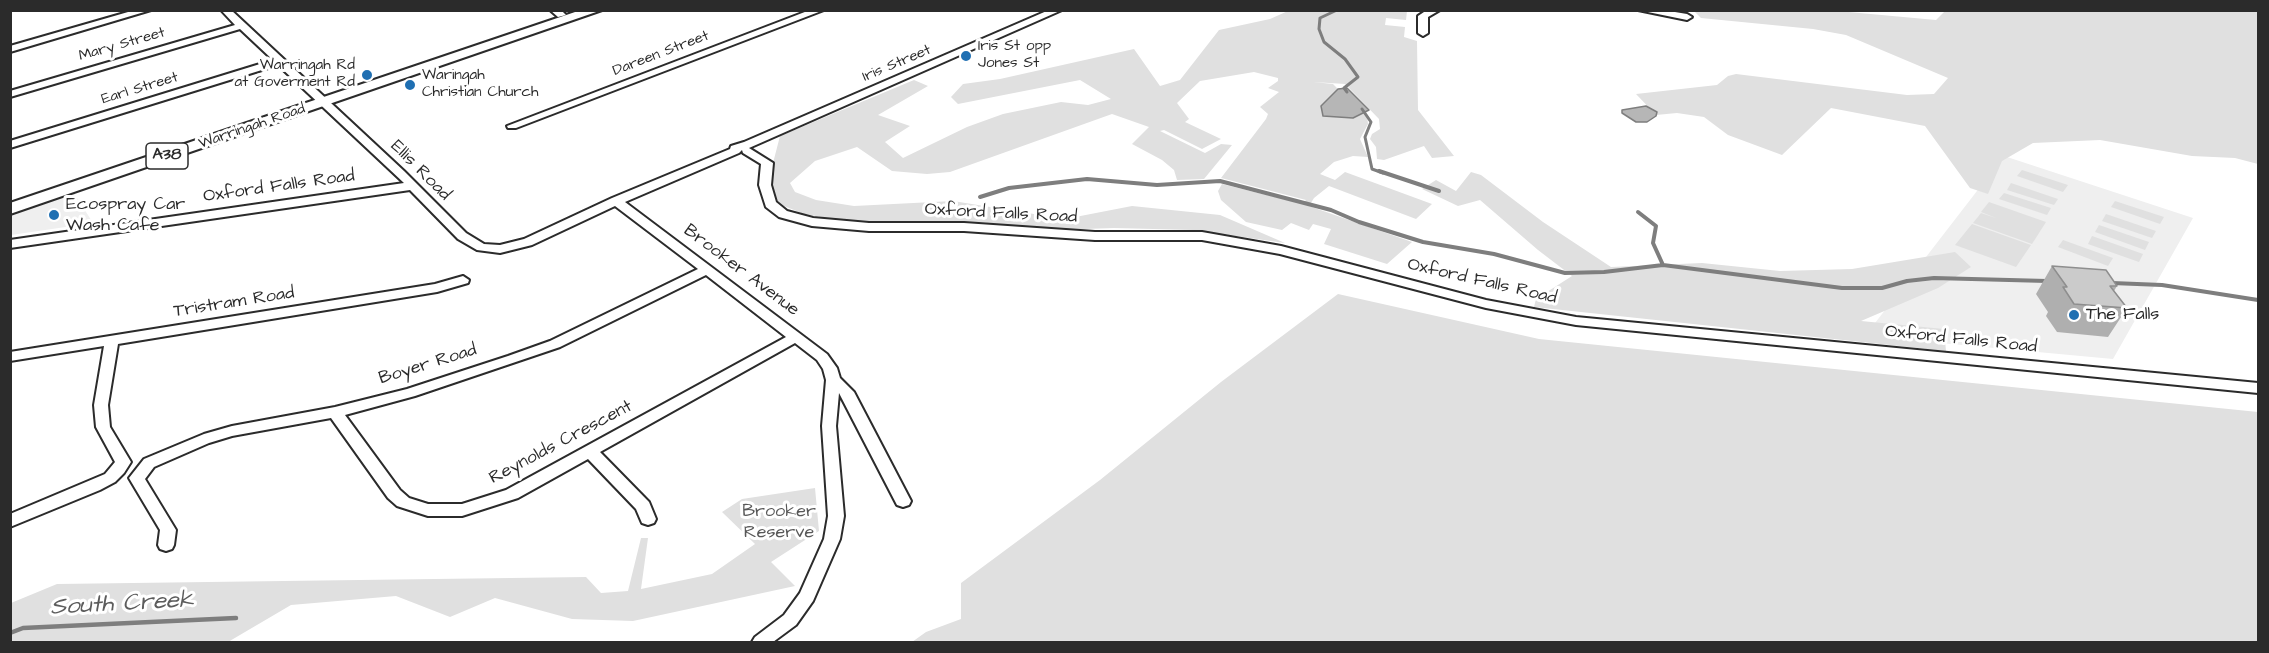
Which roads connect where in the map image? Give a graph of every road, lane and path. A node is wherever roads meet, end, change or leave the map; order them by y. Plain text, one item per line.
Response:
1 (147, 10) edge
2 (225, 10) edge
3 (596, 10) edge
4 (820, 10) edge
5 (1032, 10) edge
6 (1058, 10) edge
7 (1437, 10) edge
8 (1642, 10) edge
9 (563, 12) edge
10 (1045, 16) junction
11 (1687, 17) dead end
12 (242, 26) junction
13 (1423, 33) dead end
14 (10, 49) edge
15 (279, 61) junction
16 (10, 94) edge
17 (320, 100) junction
18 (512, 126) dead end
19 (10, 145) edge
20 (743, 149) junction
21 (410, 186) junction
22 (10, 199) edge
23 (616, 201) junction
24 (10, 208) edge
25 (10, 243) edge
26 (707, 270) junction
27 (463, 280) dead end
28 (796, 337) junction
29 (112, 340) junction
30 (10, 357) edge
31 (833, 380) junction
32 (2259, 388) edge
33 (335, 412) junction
34 (590, 451) junction
35 (903, 501) dead end
36 (648, 519) dead end
37 (10, 521) edge
38 (166, 545) dead end
39 (760, 642) edge

1 - 14 street
2 - 12 street, Ellis Road
3 - 17 highway, Warringah Road / A38
4 - 18 street, Dareen Street
5 - 10 street
6 - 10 street, Iris Street
7 - 13 street
8 - 11 street
9 - 17 highway, Warringah Road / A38
10 - 20 street, Iris Street
12 - 15 street, Ellis Road
12 - 16 street, Mary Street
15 - 17 street, Ellis Road
15 - 19 street, Earl Street
17 - 21 street, Ellis Road
17 - 22 highway, Warringah Road / A38
17 - 24 highway, Warringah Road / A38
20 - 23 street
20 - 32 street, Oxford Falls Road
21 - 23 street, Ellis Road
21 - 25 street, Oxford Falls Road
23 - 26 street, Brooker Avenue
26 - 28 street, Brooker Avenue
26 - 33 street, Boyer Road
27 - 29 street, Tristram Road
28 - 31 street, Brooker Avenue
28 - 34 street, Reynolds Crescent
29 - 30 street, Tristram Road
29 - 37 street
31 - 35 street, Brooker Avenue
31 - 39 street
33 - 34 street, Reynolds Crescent
33 - 38 street, Boyer Road
34 - 36 street

